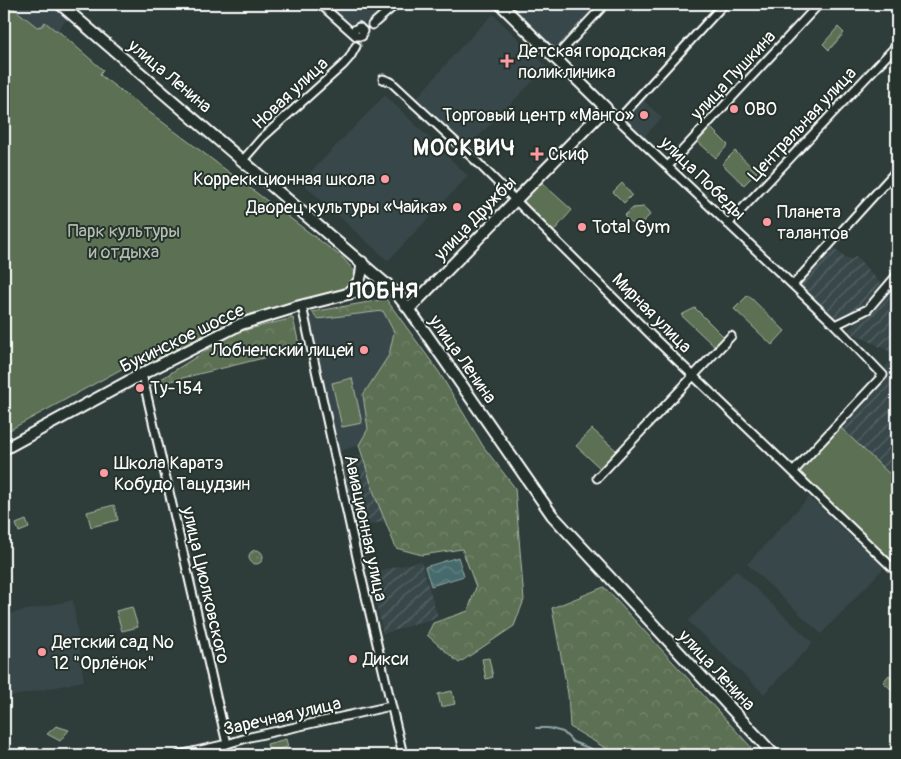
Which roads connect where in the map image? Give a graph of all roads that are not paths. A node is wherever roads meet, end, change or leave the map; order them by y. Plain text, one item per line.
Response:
1 (60, 4) edge
2 (320, 4) edge
3 (396, 4) edge
4 (500, 4) edge
5 (605, 4) edge
6 (724, 4) edge
7 (819, 4) edge
8 (359, 32) junction
9 (897, 45) edge
10 (554, 58) junction
11 (383, 79) dead end
12 (606, 108) junction
13 (619, 119) junction
14 (243, 160) junction
15 (668, 166) junction
16 (897, 170) edge
17 (514, 200) junction
18 (728, 224) junction
19 (362, 262) junction
20 (897, 275) edge
21 (387, 284) junction
22 (793, 285) junction
23 (348, 294) junction
24 (302, 306) junction
25 (409, 309) junction
26 (835, 325) junction
27 (731, 336) dead end
28 (142, 374) junction
29 (694, 376) junction
30 (4, 449) edge
31 (794, 472) junction
32 (597, 478) dead end
33 (897, 572) edge
34 (391, 706) junction
35 (227, 744) junction
36 (180, 755) edge
37 (403, 755) edge
38 (774, 755) edge

1 - 14 main road, улица Ленина
2 - 8 street
3 - 8 street
4 - 10 main road, улица Победы
5 - 10 street
6 - 13 street
7 - 15 street, улица Пушкина
8 - 14 street, Новая улица
9 - 18 street, Центральная улица
10 - 12 main road, улица Победы
11 - 17 street, Мирная улица
12 - 13 street, улица Победы
12 - 17 main road, улица Дружбы
13 - 15 street, улица Победы
14 - 19 main road, улица Ленина
15 - 18 street, улица Победы
16 - 22 street
17 - 25 main road, улица Дружбы
17 - 29 street, Мирная улица
18 - 22 street, улица Победы
19 - 21 main road, улица Ленина
19 - 23 main road
20 - 26 street
21 - 23 main road, Букинское шоссе
21 - 25 main road, улица Ленина
22 - 26 street, улица Победы
23 - 24 main road, Букинское шоссе
24 - 28 main road, Букинское шоссе
24 - 34 street, Авиационная улица
25 - 38 main road, улица Ленина
26 - 31 street, улица Победы
27 - 29 street
28 - 30 main road, Букинское шоссе
28 - 35 street, улица Циолковского
29 - 31 street, Мирная улица
29 - 32 street
31 - 33 street, Мирная улица
34 - 35 street, Заречная улица
34 - 37 street, Авиационная улица
35 - 36 street, Заречная улица

